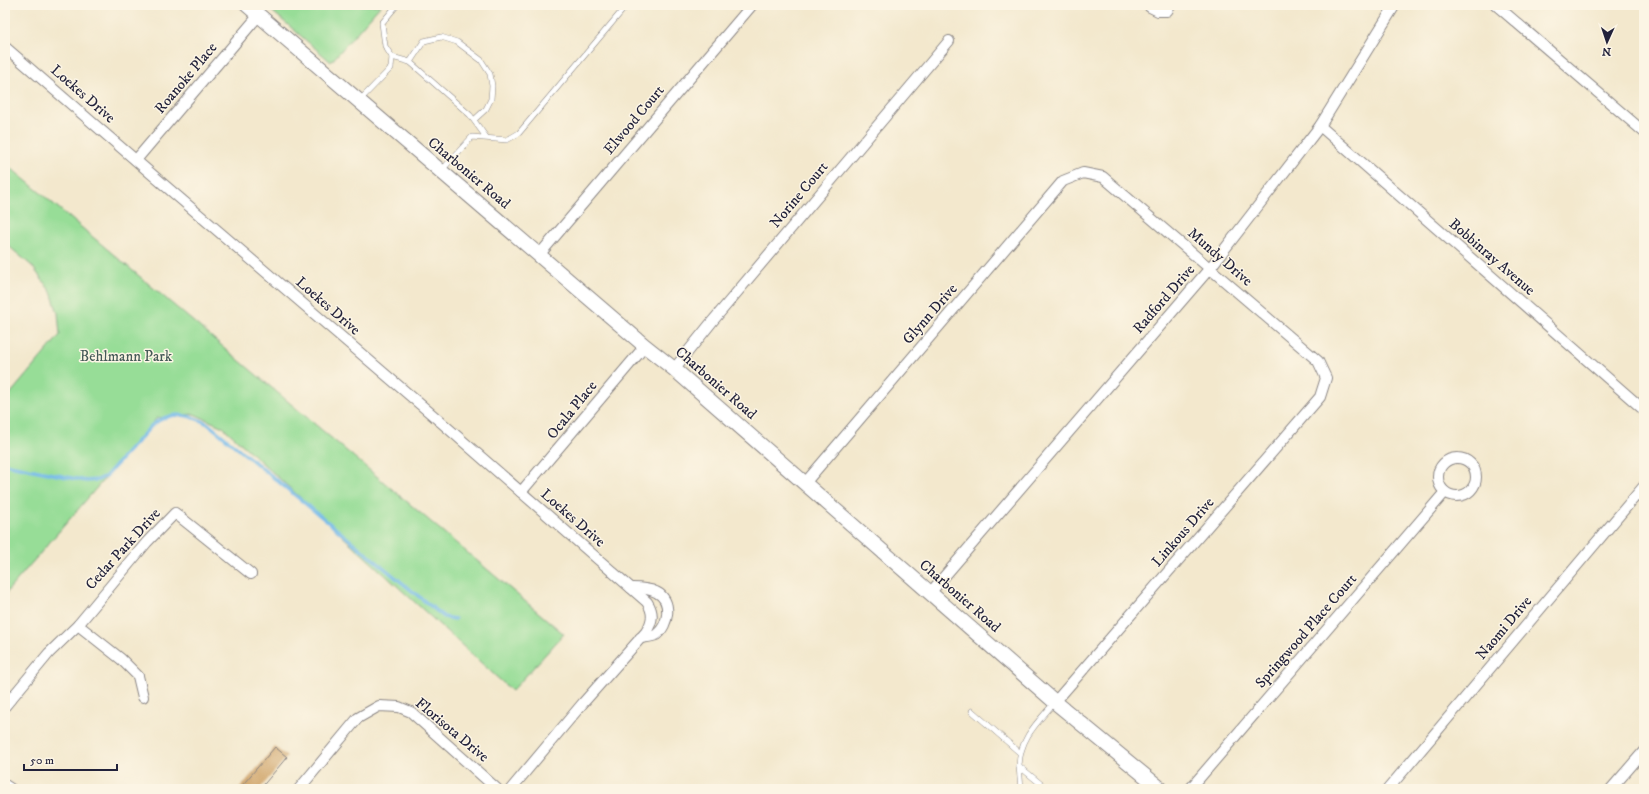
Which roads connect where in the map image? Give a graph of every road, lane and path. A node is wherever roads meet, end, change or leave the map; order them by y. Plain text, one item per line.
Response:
1 (247, 5) edge
2 (397, 5) edge
3 (627, 5) edge
4 (752, 5) edge
5 (1150, 5) edge
6 (1171, 5) edge
7 (1394, 5) edge
8 (1496, 5) edge
9 (259, 15) junction
10 (949, 41) dead end
11 (5, 47) edge
12 (392, 57) junction
13 (410, 62) junction
14 (359, 101) junction
15 (474, 120) junction
16 (1320, 126) junction
17 (1644, 132) edge
18 (486, 137) junction
19 (136, 160) junction
20 (441, 171) junction
21 (1083, 173) joint
22 (539, 254) junction
23 (1210, 268) junction
24 (645, 346) junction
25 (674, 369) junction
26 (1326, 378) joint
27 (1644, 410) edge
28 (805, 483) junction
29 (1644, 486) edge
30 (521, 492) junction
31 (1445, 492) dead end
32 (251, 574) dead end
33 (631, 588) junction
34 (930, 593) junction
35 (78, 625) junction
36 (640, 638) junction
37 (143, 697) dead end
38 (1055, 702) junction
39 (5, 706) edge
40 (972, 711) dead end
41 (1644, 751) edge
42 (1019, 752) junction
43 (1019, 766) junction
44 (5, 785) edge
45 (11, 789) edge
46 (300, 789) edge
47 (497, 789) edge
48 (511, 789) edge
49 (1021, 789) edge
50 (1047, 789) edge
51 (1161, 789) edge
52 (1190, 789) edge
53 (1388, 789) edge
54 (1611, 789) edge

1 - 9 main road, Charbonier Road
2 - 12 lane
3 - 18 lane
4 - 22 street, Elwood Court
5 - 6 street
7 - 16 street, Radford Drive
8 - 17 street
9 - 14 main road, Charbonier Road
9 - 19 street, Roanoke Place
10 - 25 street, Norine Court
11 - 19 street, Loekes Drive
12 - 13 lane
12 - 14 lane
13 - 15 lane
13 - 15 lane
14 - 20 main road, Charbonier Road
15 - 18 lane
16 - 23 street, Radford Drive
16 - 27 street, Bobbinray Avenue
18 - 20 lane
19 - 30 street, Loekes Drive
20 - 22 main road, Charbonier Road
21 - 23 street, Mundy Drive
21 - 28 street, Glynn Drive
22 - 24 main road, Charbonier Road
23 - 26 street, Mundy Drive
23 - 34 street, Radford Drive
24 - 25 main road, Charbonier Road
24 - 30 street, Ocala Place
25 - 28 main road, Charbonier Road
26 - 38 street, Linkous Drive
28 - 34 main road, Charbonier Road
29 - 53 street, Naomi Drive
30 - 33 street, Loekes Drive
31 - 52 street, Springwood Place Court
32 - 35 street, Cedar Park Drive
33 - 36 street, Loekes Drive
33 - 36 street, Loekes Drive
34 - 38 main road, Charbonier Road
35 - 37 street
35 - 39 street, Cedar Park Drive
36 - 48 street, Loekes Drive
38 - 42 lane
38 - 51 main road, Charbonier Road
40 - 42 lane
41 - 54 street
42 - 43 lane
43 - 49 lane
43 - 50 lane
44 - 45 street
46 - 47 street, Florisota Drive

